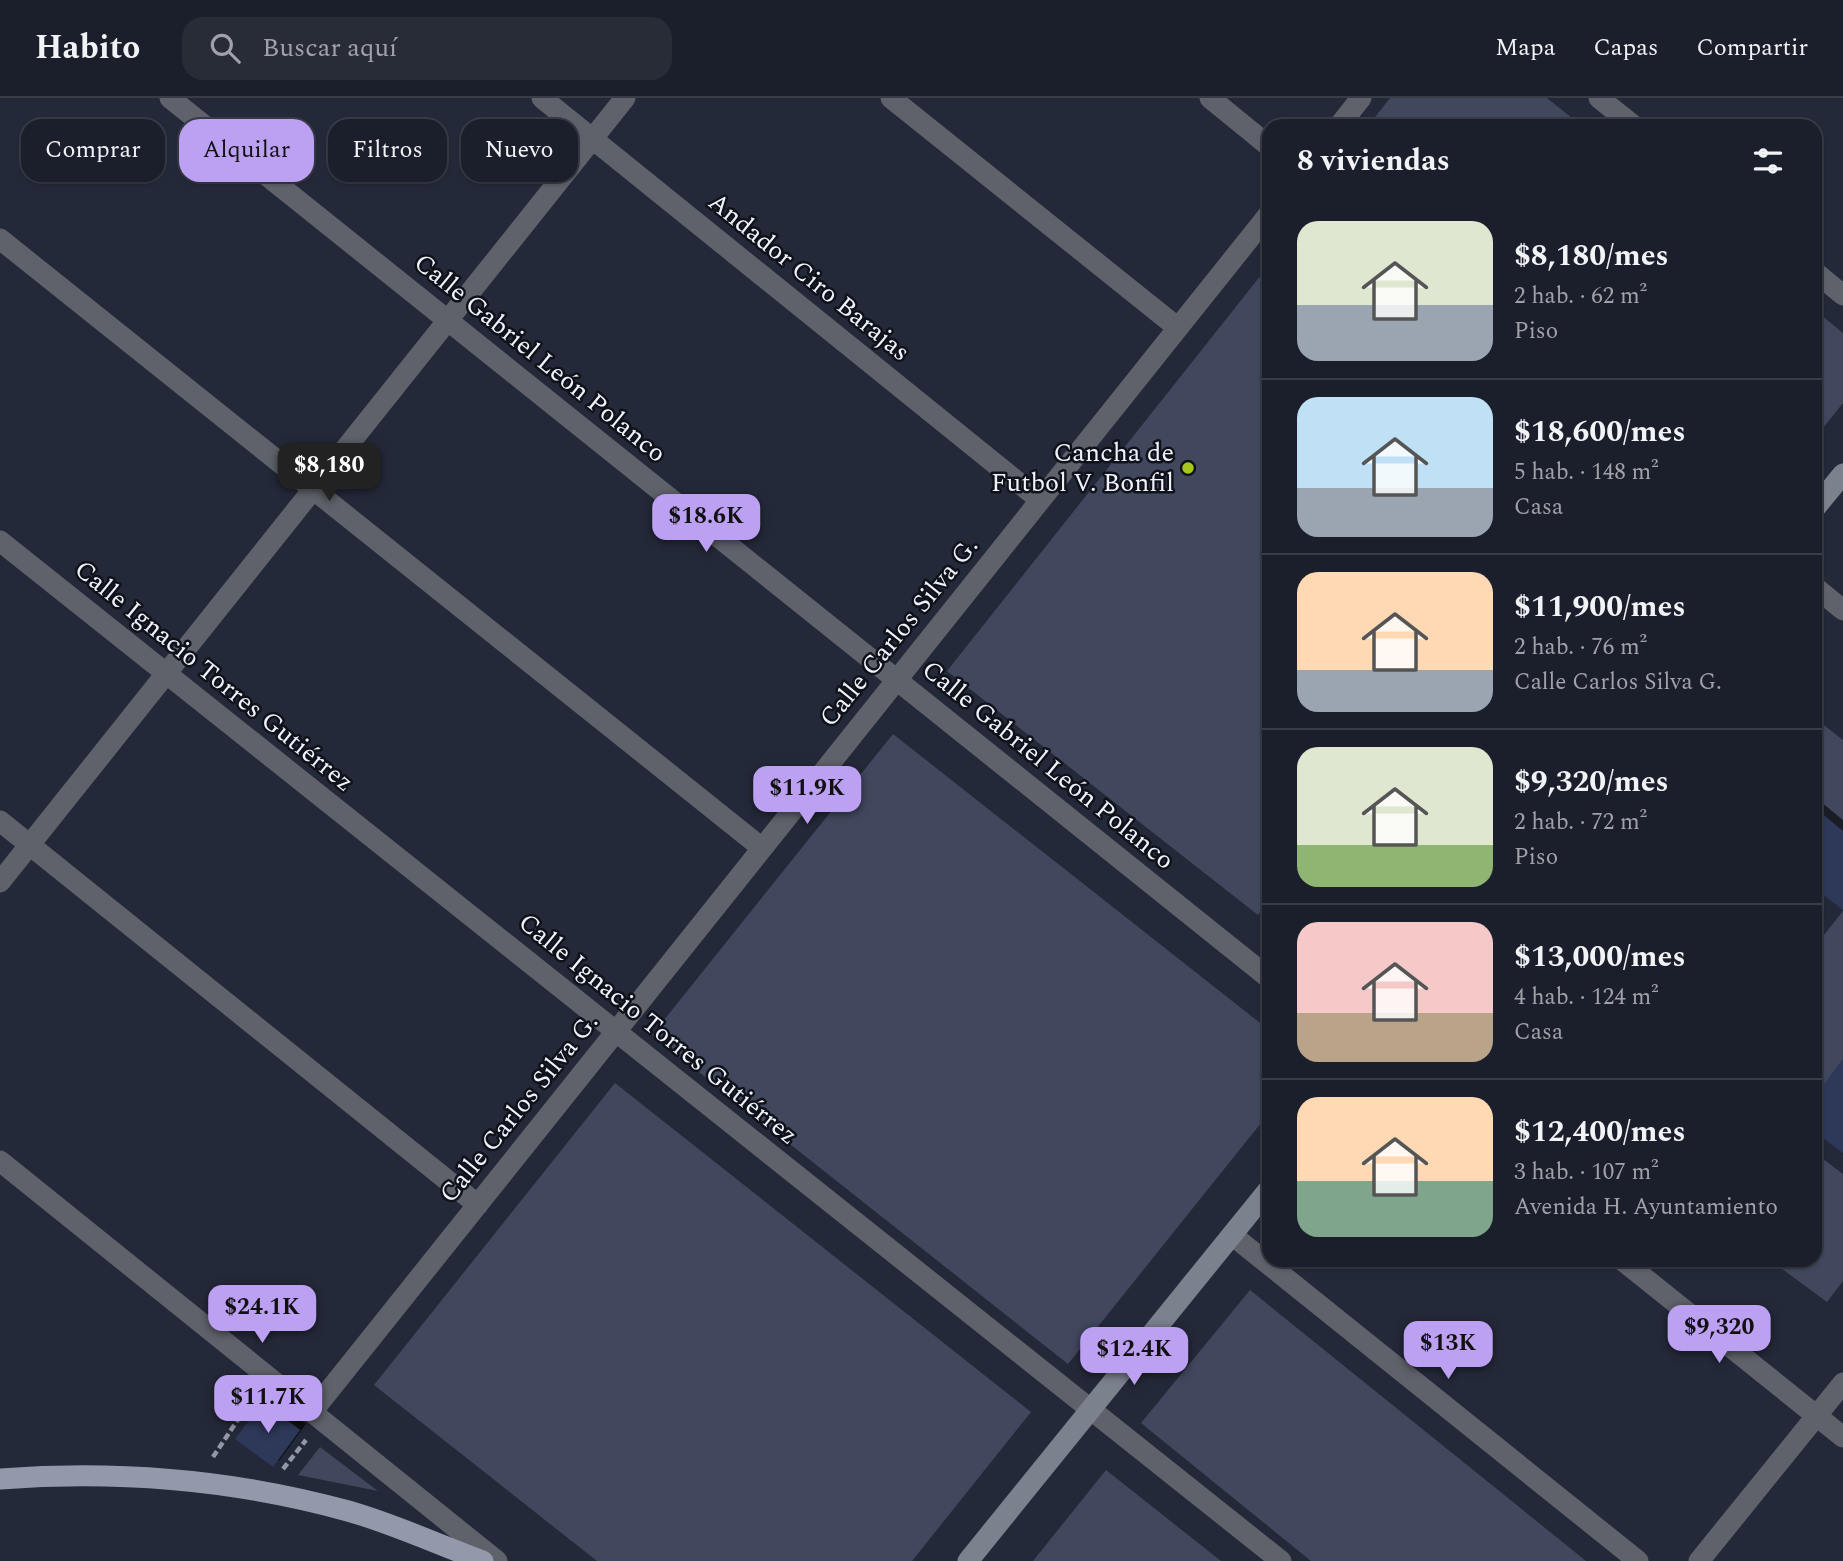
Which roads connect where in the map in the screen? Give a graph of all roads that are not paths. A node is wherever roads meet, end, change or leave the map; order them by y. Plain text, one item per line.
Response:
1 (170, 98) edge
2 (542, 98) edge
3 (625, 98) edge
4 (891, 98) edge
5 (1210, 98) edge
6 (1361, 98) edge
7 (1599, 98) edge
8 (1344, 119) edge
9 (1625, 119) edge
10 (592, 139) junction
11 (1262, 140) edge
12 (1262, 223) edge
13 (0, 239) edge
14 (1822, 278) edge
15 (1843, 295) edge
16 (448, 320) junction
17 (1178, 328) junction
18 (1843, 474) edge
19 (313, 489) junction
20 (1040, 500) junction
21 (1822, 500) edge
22 (0, 541) edge
23 (1822, 593) edge
24 (1843, 610) edge
25 (166, 674) junction
26 (897, 680) junction
27 (0, 821) edge
28 (30, 845) junction
29 (762, 848) junction
30 (0, 882) edge
31 (1262, 972) edge
32 (616, 1032) junction
33 (4, 1168) edge
34 (1262, 1198) edge
35 (478, 1205) junction
36 (1232, 1235) junction
37 (1262, 1259) edge
38 (1272, 1267) edge
39 (1631, 1267) edge
40 (1843, 1383) edge
41 (1090, 1408) junction
42 (316, 1416) junction
43 (1817, 1416) junction
44 (1843, 1437) edge
45 (0, 1479) edge
46 (483, 1561) edge
47 (497, 1561) edge
48 (968, 1561) edge
49 (1281, 1561) edge
50 (1638, 1561) edge
51 (1699, 1561) edge

1 - 16 street, Calle Gabriel León Polanco
2 - 10 street, Andador Ciro Barajas
3 - 10 street
4 - 17 street
5 - 11 street
6 - 8 street
7 - 9 street
10 - 16 street
10 - 20 street, Andador Ciro Barajas
12 - 17 street, Calle Carlos Silva G.
13 - 19 street
14 - 15 street
16 - 19 street
16 - 26 street, Calle Gabriel León Polanco
17 - 20 street, Calle Carlos Silva G.
18 - 21 street
19 - 25 street
19 - 29 street
20 - 26 street, Calle Carlos Silva G.
22 - 25 street, Calle Ignacio Torres Gutiérrez
23 - 24 street
25 - 28 street
25 - 32 street, Calle Ignacio Torres Gutiérrez
26 - 29 street, Calle Carlos Silva G.
26 - 31 street, Calle Gabriel León Polanco
27 - 28 street
28 - 30 street
28 - 35 street
29 - 32 street, Calle Carlos Silva G.
32 - 35 street, Calle Carlos Silva G.
32 - 41 street, Calle Ignacio Torres Gutiérrez
33 - 42 street
34 - 36 street
35 - 42 street, Calle Carlos Silva G.
36 - 37 street
36 - 41 street
38 - 50 street
39 - 43 street
40 - 43 street
41 - 48 street
41 - 49 street, Calle Ignacio Torres Gutiérrez
42 - 47 street
43 - 44 street
43 - 51 street
45 - 46 main road

